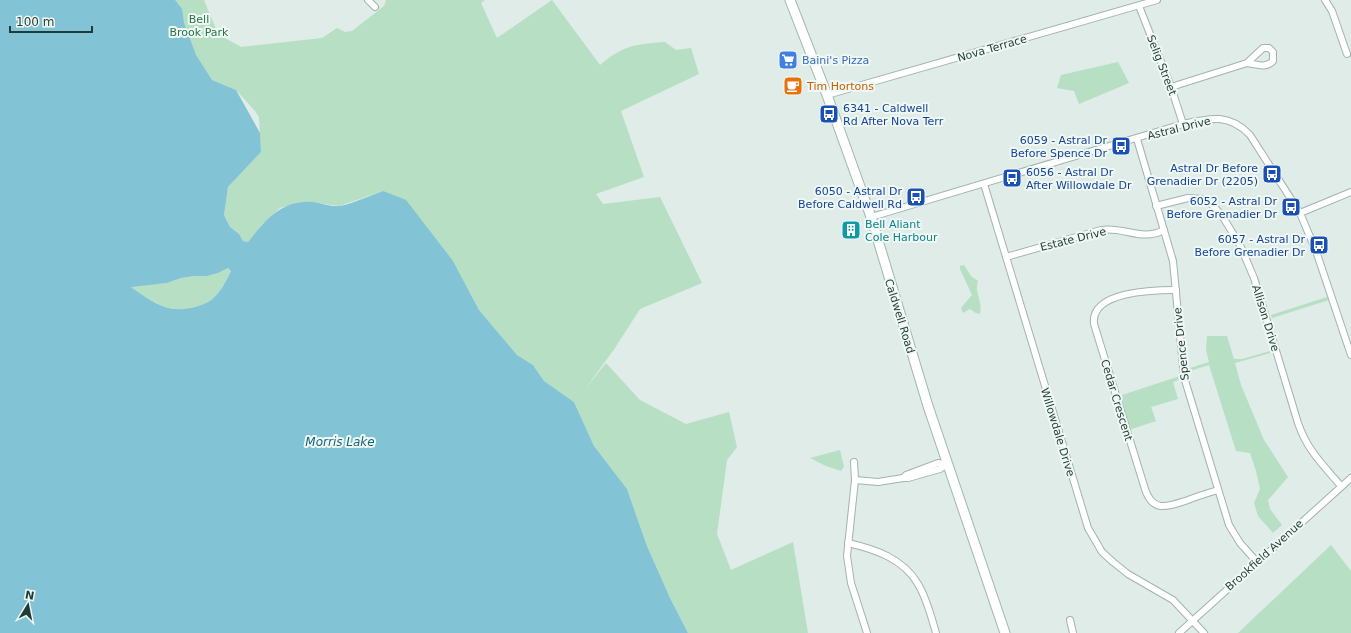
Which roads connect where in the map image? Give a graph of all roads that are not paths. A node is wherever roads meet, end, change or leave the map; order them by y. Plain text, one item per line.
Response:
1 (368, 0) edge
2 (790, 0) edge
3 (1157, 0) edge
4 (1325, 0) edge
5 (1139, 6) junction
6 (375, 8) dead end
7 (1347, 54) dead end
8 (1247, 63) dead end
9 (1171, 87) junction
10 (827, 95) junction
11 (1183, 124) junction
12 (1137, 139) junction
13 (984, 184) junction
14 (1351, 192) edge
15 (1156, 206) junction
16 (1300, 213) junction
17 (871, 217) junction
18 (1164, 230) junction
19 (1006, 257) junction
20 (1176, 290) junction
21 (1351, 355) edge
22 (854, 462) dead end
23 (947, 464) junction
24 (1351, 478) edge
25 (855, 480) junction
26 (1341, 486) junction
27 (1218, 490) junction
28 (848, 543) junction
29 (1257, 562) junction
30 (1070, 620) dead end
31 (1192, 621) junction
32 (867, 633) edge
33 (936, 633) edge
34 (1005, 633) edge
35 (1073, 633) edge
36 (1179, 633) edge
37 (1204, 633) edge

1 - 6 street
2 - 10 street, Caldwell Road
3 - 5 street, Nova Terrace
4 - 7 street
5 - 9 street, Selig Street
5 - 10 street, Nova Terrace
8 - 9 street
9 - 11 street, Selig Street
10 - 17 street, Caldwell Road
11 - 12 street, Astral Drive
11 - 16 street, Astral Drive
12 - 13 street, Astral Drive
12 - 15 street, Spence Drive
13 - 17 street, Astral Drive
13 - 19 street, Willowdale Drive
14 - 16 street
15 - 18 street, Spence Drive
15 - 26 street, Allison Drive
16 - 21 street, Astral Drive
17 - 23 street, Caldwell Road
18 - 19 street, Estate Drive
18 - 20 street, Spence Drive
19 - 31 street, Willowdale Drive
20 - 27 street, Spence Drive
20 - 27 street, Cedar Crescent
22 - 25 street
23 - 25 street
23 - 34 street, Caldwell Road
24 - 26 street, Brookfield Avenue
25 - 28 street
26 - 29 street, Brookfield Avenue
27 - 29 street, Spence Drive
28 - 32 street
28 - 33 street
29 - 31 street, Brookfield Avenue
30 - 35 street
31 - 36 street, Brookfield Avenue
31 - 37 street, Willowdale Drive

